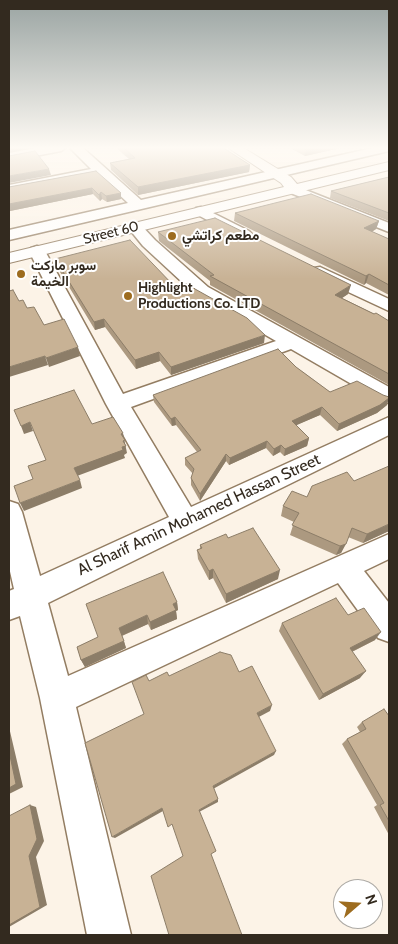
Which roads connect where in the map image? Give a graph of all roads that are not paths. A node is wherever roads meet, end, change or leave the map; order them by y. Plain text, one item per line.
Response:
1 (122, 191) edge
2 (221, 191) edge
3 (241, 191) edge
4 (258, 191) edge
5 (317, 191) edge
6 (138, 205) junction
7 (201, 211) junction
8 (135, 227) junction
9 (389, 228) edge
10 (9, 235) edge
11 (257, 240) edge
12 (9, 245) edge
13 (37, 251) junction
14 (9, 258) edge
15 (310, 267) edge
16 (389, 306) edge
17 (293, 342) junction
18 (389, 396) edge
19 (117, 404) junction
20 (389, 425) edge
21 (9, 512) edge
22 (186, 522) junction
23 (389, 546) edge
24 (343, 567) junction
25 (20, 601) edge
26 (389, 627) edge
27 (57, 698) junction
28 (110, 935) edge

1 - 6 street
2 - 6 street
3 - 12 main road, Street 60
4 - 7 main road, Street 60
5 - 9 street
6 - 10 street
7 - 8 main road, Street 60
7 - 11 street
8 - 13 main road, Street 60
8 - 17 street
13 - 14 main road, Street 60
13 - 19 street
15 - 16 street
17 - 18 street
17 - 19 street
19 - 22 street
20 - 22 street, Al Sharif Amin Mohamed Hassan Street
21 - 25 street
22 - 25 street, Al Sharif Amin Mohamed Hassan Street
23 - 24 street
24 - 26 street
24 - 27 street
25 - 27 street
27 - 28 street

